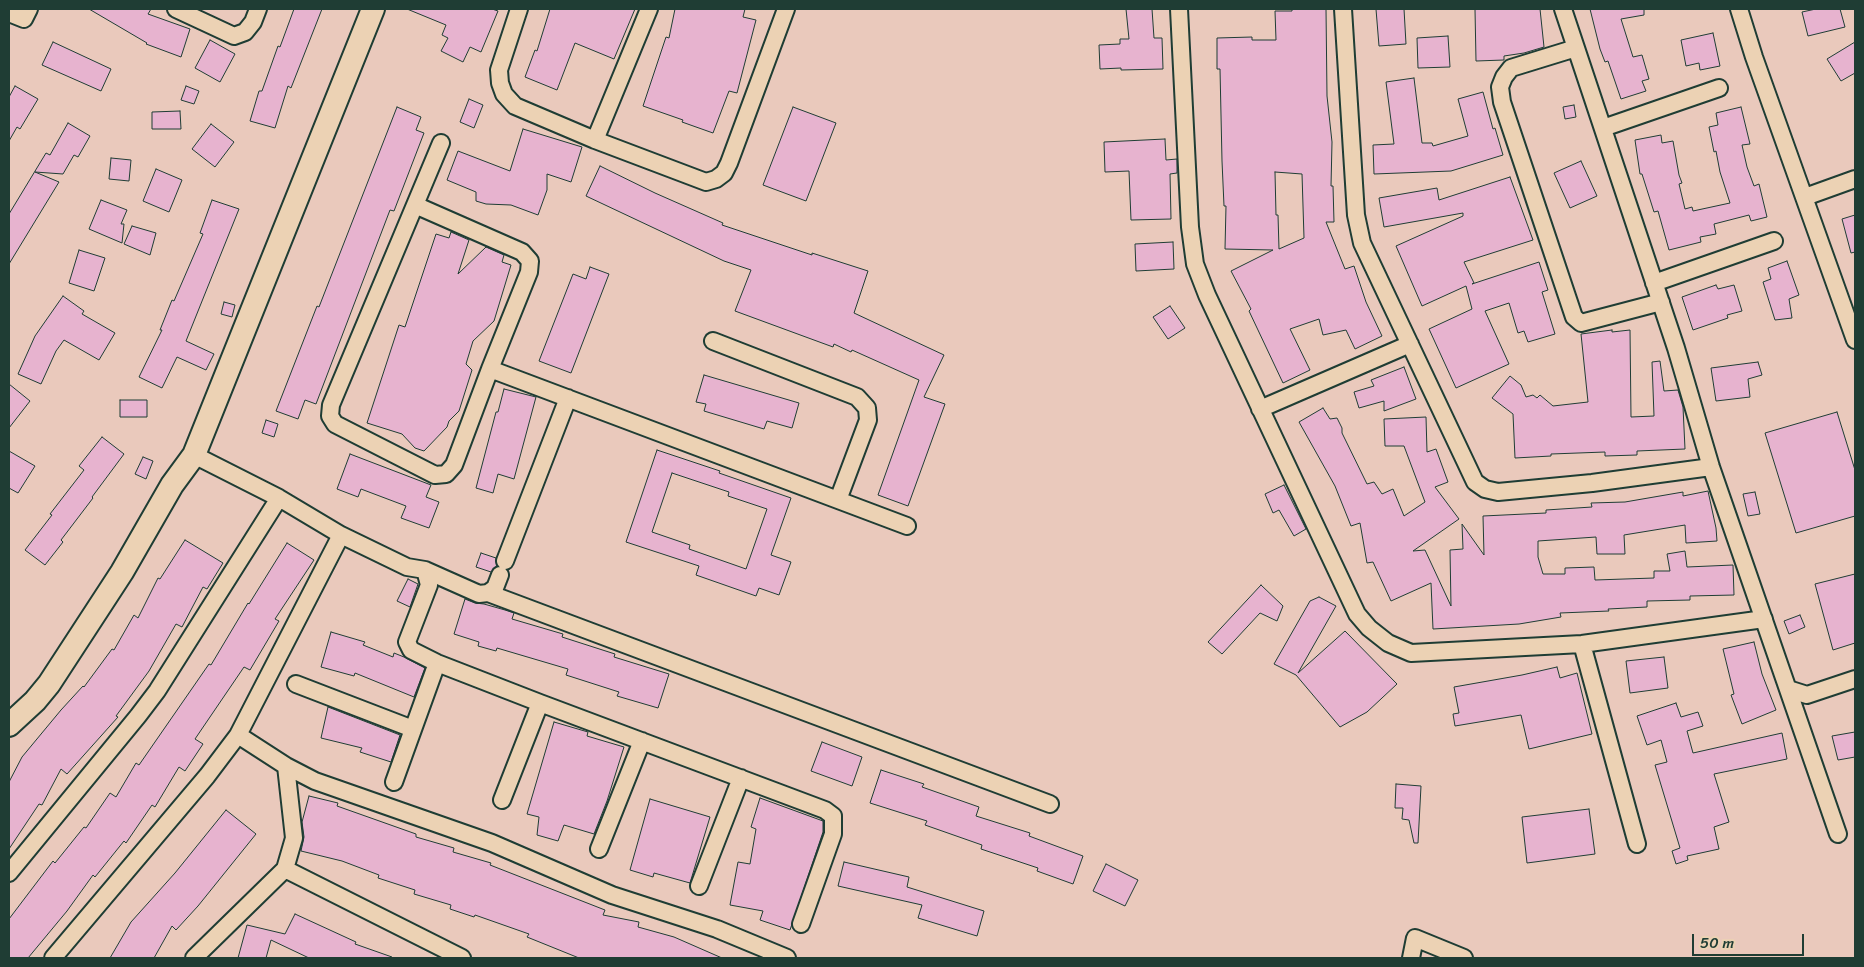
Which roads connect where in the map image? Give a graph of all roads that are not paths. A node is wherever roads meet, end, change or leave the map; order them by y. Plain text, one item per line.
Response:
1 (29, 9) edge
2 (176, 9) edge
3 (258, 9) edge
4 (373, 9) edge
5 (519, 9) edge
6 (649, 9) edge
7 (786, 9) edge
8 (1180, 9) edge
9 (1343, 9) edge
10 (1563, 9) edge
11 (1739, 9) edge
12 (9, 13) edge
13 (1576, 48) junction
14 (1719, 88) dead end
15 (1603, 128) junction
16 (594, 140) junction
17 (441, 142) dead end
18 (1855, 179) edge
19 (1805, 197) junction
20 (415, 205) junction
21 (1774, 241) dead end
22 (1654, 283) junction
23 (1661, 302) junction
24 (1855, 340) edge
25 (713, 341) dead end
26 (1410, 344) junction
27 (490, 369) junction
28 (568, 398) junction
29 (1260, 408) junction
30 (194, 455) junction
31 (1711, 467) junction
32 (279, 498) junction
33 (838, 500) junction
34 (907, 526) dead end
35 (341, 535) junction
36 (425, 570) junction
37 (488, 593) junction
38 (1764, 619) junction
39 (1582, 644) junction
40 (437, 663) junction
41 (1855, 680) edge
42 (296, 684) dead end
43 (1788, 689) junction
44 (540, 704) junction
45 (9, 725) edge
46 (413, 729) junction
47 (238, 735) junction
48 (642, 741) junction
49 (286, 766) junction
50 (741, 778) junction
51 (394, 782) dead end
52 (502, 800) dead end
53 (1050, 804) dead end
54 (1838, 834) dead end
55 (1637, 844) dead end
56 (599, 849) dead end
57 (285, 869) junction
58 (9, 873) edge
59 (699, 886) dead end
60 (800, 924) dead end
61 (53, 958) edge
62 (194, 958) edge
63 (462, 958) edge
64 (786, 958) edge
65 (1411, 958) edge
66 (1464, 958) edge

1 - 12 street
2 - 3 street
4 - 30 street
5 - 16 street
6 - 16 street
7 - 16 street
8 - 29 street
9 - 26 street
10 - 13 street
11 - 19 street
13 - 15 street
13 - 23 street
14 - 15 street
15 - 22 street
17 - 20 street
18 - 19 street
19 - 24 street
20 - 27 street
20 - 27 street
21 - 22 street
22 - 23 street
23 - 31 street
25 - 33 street
26 - 29 street
26 - 31 street
27 - 28 street
28 - 33 street
28 - 37 street
29 - 39 street
30 - 32 street
30 - 45 street
31 - 38 street
32 - 35 street
32 - 58 street
33 - 34 street
35 - 36 street
35 - 47 street
36 - 37 street
36 - 40 street
37 - 53 street
38 - 39 street
38 - 43 street
39 - 55 street
40 - 44 street
40 - 46 street
41 - 43 street
42 - 46 street
43 - 54 street
44 - 48 street
44 - 52 street
46 - 51 street
47 - 49 street
47 - 61 street
48 - 50 street
48 - 56 street
49 - 57 street
49 - 64 street
50 - 59 street
50 - 60 street
57 - 62 street
57 - 63 street
65 - 66 street

